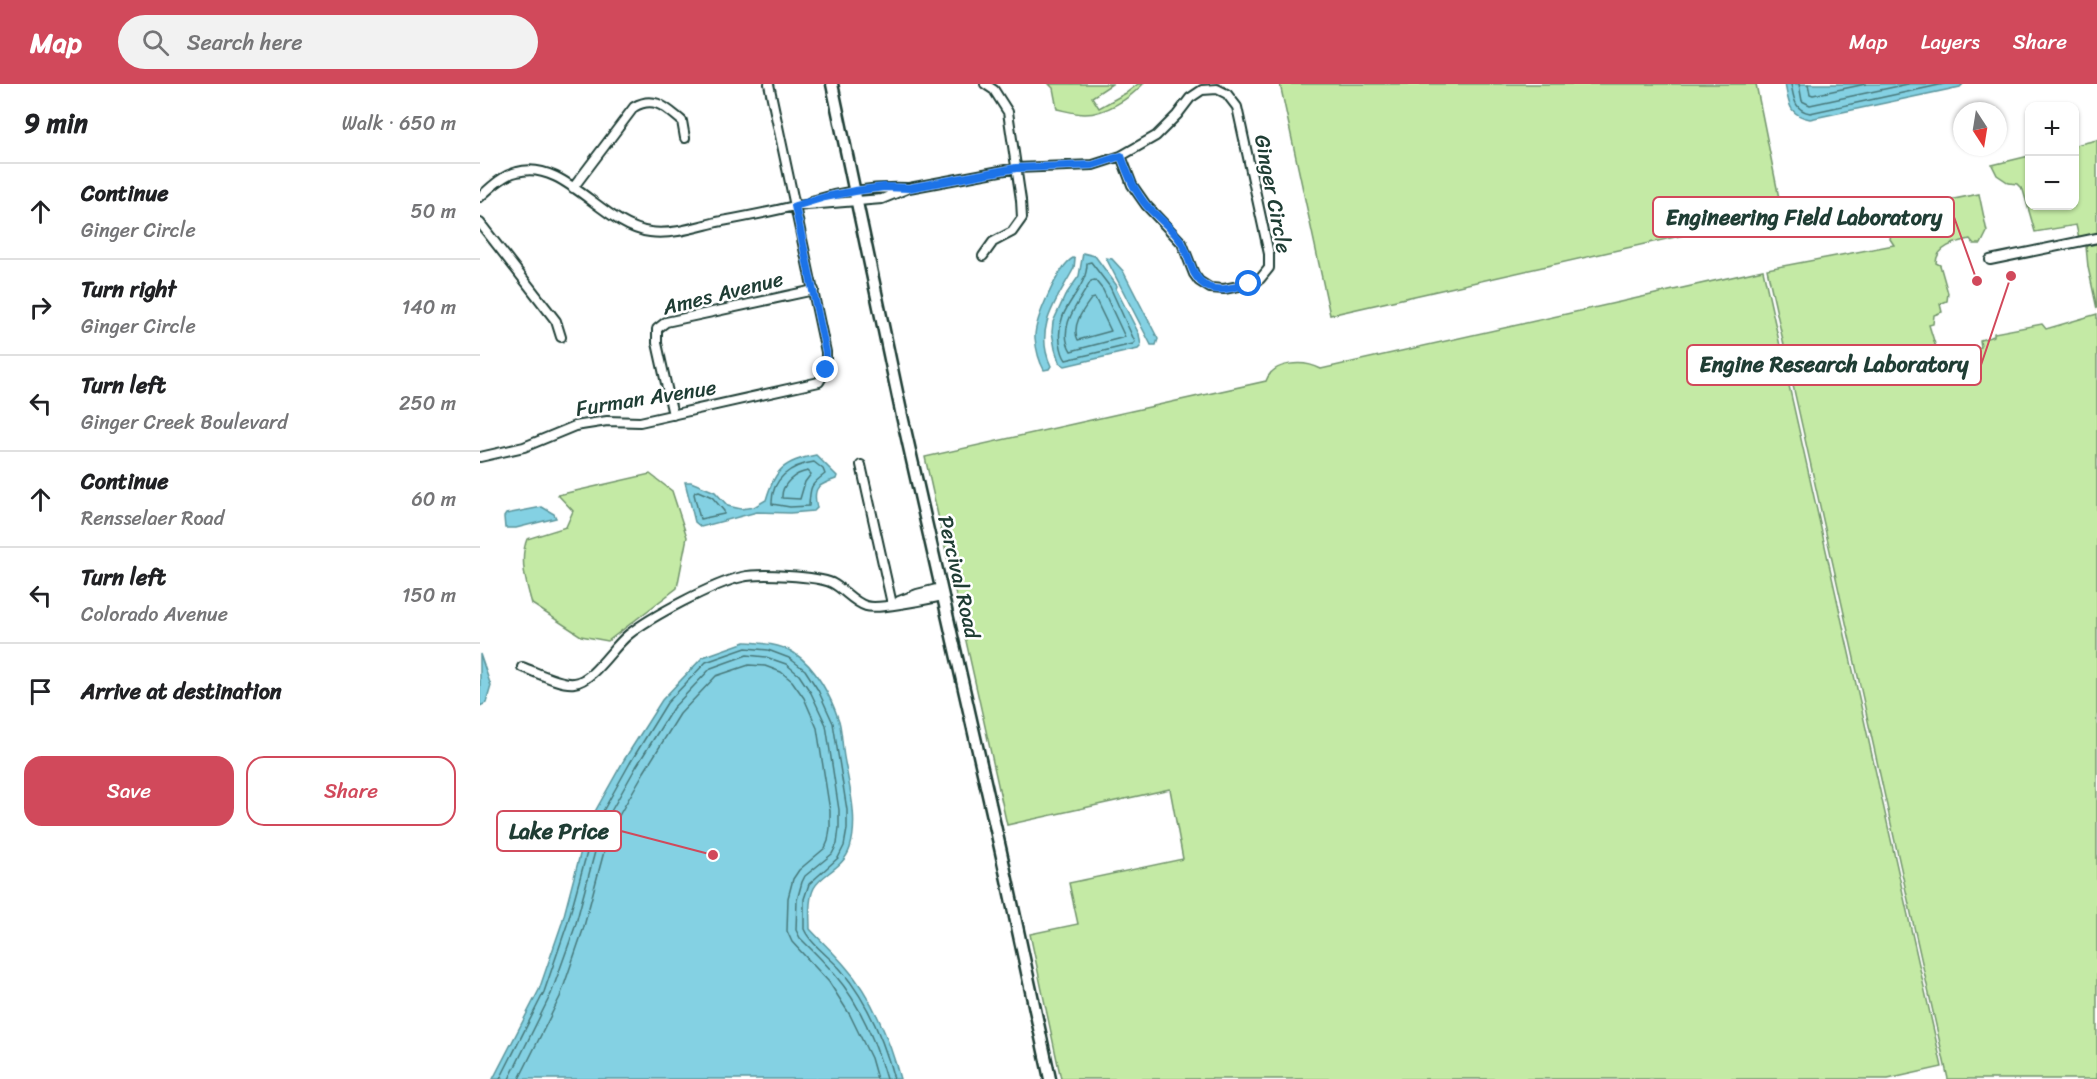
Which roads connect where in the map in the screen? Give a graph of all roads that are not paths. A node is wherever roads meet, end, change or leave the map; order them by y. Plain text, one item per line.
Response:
1 (769, 84) edge
2 (832, 84) edge
3 (985, 84) edge
4 (685, 138) dead end
5 (1121, 156) junction
6 (1016, 168) junction
7 (573, 188) junction
8 (856, 196) junction
9 (480, 197) edge
10 (795, 206) junction
11 (480, 224) edge
12 (2097, 238) edge
13 (983, 256) dead end
14 (1990, 260) dead end
15 (814, 290) junction
16 (561, 337) dead end
17 (673, 415) junction
18 (480, 456) edge
19 (861, 465) dead end
20 (942, 592) junction
21 (892, 604) junction
22 (522, 667) dead end
23 (1050, 1079) edge

1 - 10 street
2 - 8 street, Percival Road
3 - 6 street
4 - 7 street
5 - 5 street, Ginger Circle
5 - 6 street
6 - 8 street
6 - 13 street
7 - 9 street
7 - 10 street
8 - 10 street
8 - 20 street, Percival Road
10 - 15 street
11 - 16 street
12 - 14 street
15 - 17 street, Furman Avenue
15 - 17 street, Ames Avenue
17 - 18 street, Furman Avenue
19 - 21 street
20 - 21 street
20 - 23 street, Percival Road
21 - 22 street

